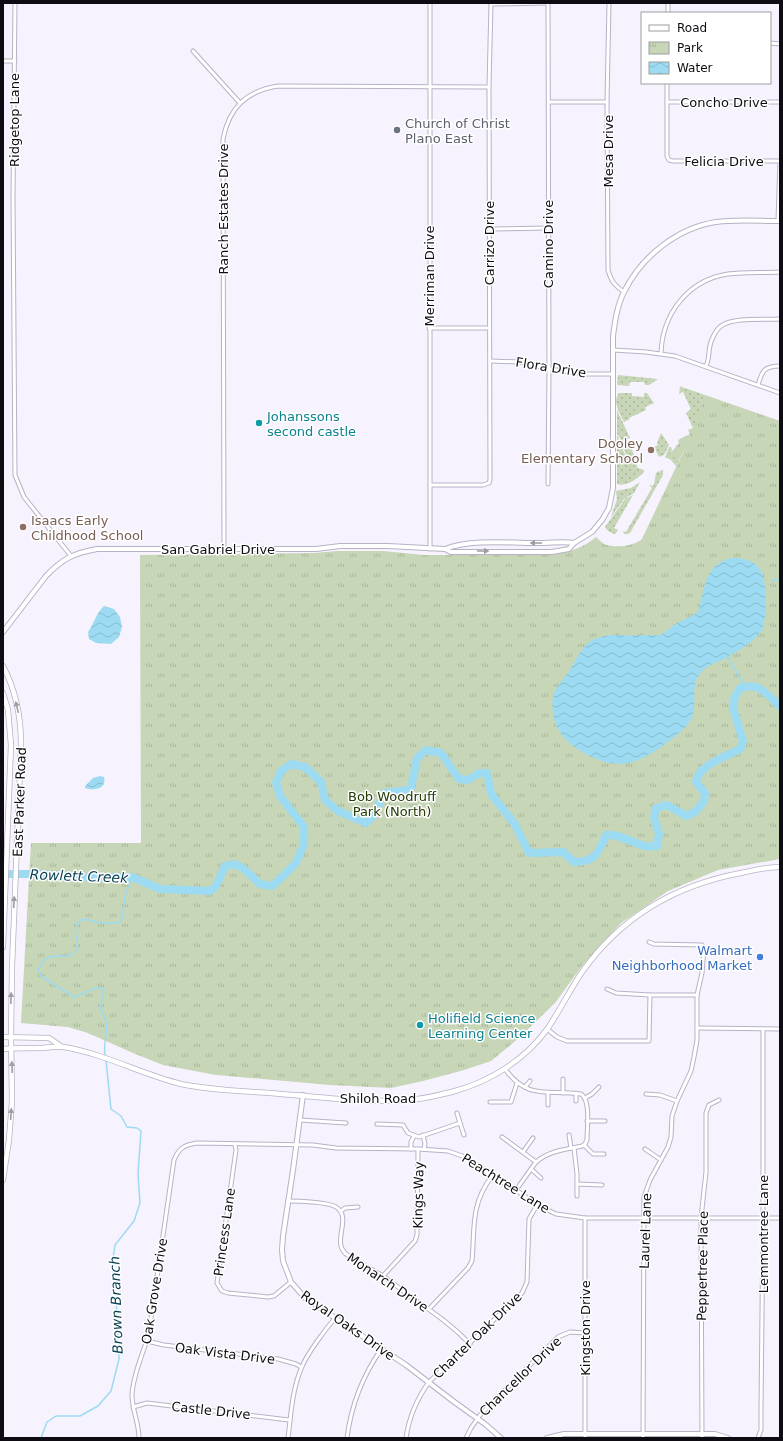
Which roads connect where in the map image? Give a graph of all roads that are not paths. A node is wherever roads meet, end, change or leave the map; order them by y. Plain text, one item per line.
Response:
1 (15, 3) edge
2 (430, 3) edge
3 (491, 3) edge
4 (548, 3) edge
5 (609, 3) edge
6 (193, 51) dead end
7 (3, 61) edge
8 (15, 61) junction
9 (667, 84) edge
10 (430, 86) junction
11 (489, 87) junction
12 (548, 102) junction
13 (607, 102) junction
14 (667, 102) junction
15 (780, 102) edge
16 (240, 103) junction
17 (780, 161) edge
18 (779, 221) edge
19 (548, 228) junction
20 (490, 229) junction
21 (780, 272) edge
22 (624, 292) junction
23 (780, 319) edge
24 (430, 328) junction
25 (489, 328) junction
26 (612, 350) junction
27 (661, 354) junction
28 (490, 361) junction
29 (706, 366) junction
30 (780, 366) edge
31 (549, 369) junction
32 (612, 374) junction
33 (758, 385) junction
34 (780, 393) edge
35 (548, 484) dead end
36 (430, 485) junction
37 (574, 543) junction
38 (224, 548) junction
39 (430, 549) junction
40 (445, 549) junction
41 (71, 556) junction
42 (3, 632) edge
43 (3, 666) edge
44 (14, 695) junction
45 (4, 696) edge
46 (11, 744) junction
47 (21, 744) junction
48 (780, 866) edge
49 (3, 941) edge
50 (649, 942) dead end
51 (3, 947) edge
52 (607, 989) dead end
53 (650, 995) junction
54 (697, 995) junction
55 (697, 1028) junction
56 (547, 1029) junction
57 (763, 1029) junction
58 (780, 1029) edge
59 (3, 1037) edge
60 (11, 1037) junction
61 (62, 1047) junction
62 (11, 1048) junction
63 (3, 1049) edge
64 (505, 1069) junction
65 (563, 1079) dead end
66 (530, 1081) dead end
67 (517, 1083) junction
68 (524, 1087) junction
69 (600, 1087) dead end
70 (548, 1093) junction
71 (563, 1093) junction
72 (576, 1093) junction
73 (646, 1094) dead end
74 (303, 1095) junction
75 (585, 1098) junction
76 (719, 1100) dead end
77 (576, 1101) dead end
78 (677, 1101) junction
79 (490, 1102) dead end
80 (548, 1105) dead end
81 (457, 1113) dead end
82 (300, 1120) junction
83 (605, 1120) dead end
84 (587, 1121) junction
85 (346, 1123) dead end
86 (460, 1123) junction
87 (377, 1124) dead end
88 (464, 1135) dead end
89 (569, 1135) dead end
90 (414, 1136) junction
91 (423, 1136) junction
92 (502, 1138) dead end
93 (533, 1138) dead end
94 (235, 1145) junction
95 (296, 1145) junction
96 (584, 1145) junction
97 (184, 1146) joint
98 (572, 1148) junction
99 (411, 1149) junction
100 (418, 1149) junction
101 (424, 1149) junction
102 (645, 1149) dead end
103 (523, 1152) junction
104 (604, 1154) dead end
105 (661, 1160) junction
106 (536, 1162) junction
107 (531, 1169) junction
108 (492, 1176) junction
109 (541, 1178) dead end
110 (3, 1180) edge
111 (577, 1184) junction
112 (602, 1185) dead end
113 (516, 1190) junction
114 (577, 1196) dead end
115 (288, 1201) junction
116 (537, 1205) junction
117 (358, 1207) dead end
118 (341, 1211) junction
119 (644, 1217) junction
120 (585, 1218) junction
121 (701, 1218) junction
122 (763, 1218) junction
123 (780, 1218) edge
124 (383, 1276) junction
125 (291, 1282) junction
126 (429, 1309) junction
127 (335, 1318) junction
128 (585, 1333) junction
129 (147, 1341) junction
130 (470, 1344) junction
131 (382, 1348) junction
132 (301, 1367) junction
133 (429, 1382) junction
134 (133, 1407) junction
135 (477, 1419) junction
136 (290, 1420) junction
137 (585, 1436) edge
138 (643, 1436) edge
139 (702, 1436) edge
140 (139, 1438) edge
141 (288, 1438) edge
142 (347, 1438) edge
143 (406, 1438) edge
144 (466, 1438) edge
145 (501, 1438) edge
146 (547, 1438) edge
147 (728, 1438) edge
148 (758, 1438) edge

1 - 8 street, Ridgetop Lane
2 - 10 street, Merriman Drive
3 - 4 street
3 - 11 street, Carrizo Drive
4 - 12 street, Camino Drive
5 - 13 street, Mesa Drive
6 - 16 street
7 - 8 street
8 - 41 street, Ridgetop Lane
9 - 14 street
10 - 11 street, Ranch Estates Drive
10 - 16 street, Ranch Estates Drive
10 - 24 street, Merriman Drive
11 - 20 street, Carrizo Drive
12 - 13 street
12 - 19 street, Camino Drive
13 - 22 street, Mesa Drive
14 - 15 street, Concho Drive
14 - 17 street, Felicia Drive
16 - 38 street, Ranch Estates Drive
17 - 18 street
18 - 22 street, San Gabriel Drive
19 - 20 street
19 - 31 street, Camino Drive
20 - 25 street, Carrizo Drive
21 - 27 street
22 - 26 street, San Gabriel Drive
23 - 29 street
24 - 25 street
24 - 36 street, Merriman Drive
25 - 28 street, Carrizo Drive
26 - 27 street
26 - 32 street, San Gabriel Drive
27 - 29 street
28 - 31 street, Flora Drive
28 - 36 street, Carrizo Drive
29 - 33 street
30 - 33 street
31 - 32 street, Flora Drive
31 - 35 street, Camino Drive
32 - 37 street, San Gabriel Drive
33 - 34 street
36 - 39 street, Merriman Drive
37 -> 40 street, San Gabriel Drive
40 -> 37 street, San Gabriel Drive
38 - 39 street, San Gabriel Drive
38 - 41 street, San Gabriel Drive
39 - 40 street, San Gabriel Drive
41 - 42 street, San Gabriel Drive
43 - 44 main road, East Parker Road
44 - 45 main road
47 -> 44 main road, East Parker Road
45 - 46 main road, East Parker Road
46 - 47 main road
46 - 49 main road, East Parker Road
60 -> 47 main road, East Parker Road
48 - 56 main road, Shiloh Road
49 - 51 main road, East Parker Road
50 - 54 street, Laurel Lane
52 - 53 street
53 - 54 street
53 - 56 street
54 - 55 street, Laurel Lane
55 - 57 street
55 - 78 street, Laurel Lane
56 - 64 main road, Shiloh Road
57 - 58 street
57 - 122 street, Lemmontree Lane
59 - 60 main road, Shiloh Road
60 - 61 main road, Shiloh Road
60 - 62 main road, East Parker Road
61 - 62 main road, Shiloh Road
61 - 74 main road, Shiloh Road
62 - 63 main road, Shiloh Road
110 -> 62 main road, East Parker Road
64 - 67 street
64 - 74 main road, Shiloh Road
65 - 71 street
66 - 68 street
67 - 68 street
67 - 79 street
68 - 70 street
69 - 75 street
70 - 71 street
70 - 80 street
71 - 72 street
72 - 75 street
72 - 77 street
73 - 78 street
74 - 82 street, Royal Oaks Drive
75 - 84 street
76 - 121 street, Peppertree Place
78 - 105 street, Laurel Lane
81 - 86 street
82 - 85 street
82 - 95 street, Royal Oaks Drive
83 - 84 street
84 - 96 street
86 - 88 street
86 - 91 street
87 - 90 street
89 - 98 street
90 - 91 street
90 - 99 street, Kings Way
91 - 101 street, Kings Way
92 - 103 street
93 - 103 street
94 - 95 street, Peachtree Lane
94 - 97 street, Peachtree Lane
94 - 125 street, Princess Lane
95 - 99 street, Peachtree Lane
95 - 115 street, Royal Oaks Drive
96 - 98 street
96 - 104 street
97 - 129 street, Oak Grove Drive
98 - 106 street
98 - 111 street
99 - 100 street, Peachtree Lane
100 - 101 street, Peachtree Lane
100 - 124 street, Kings Way
101 - 108 street, Peachtree Lane
102 - 105 street
103 - 106 street
105 - 119 street, Laurel Lane
106 - 107 street
107 - 109 street
107 - 113 street
108 - 113 street, Peachtree Lane
108 - 126 street
111 - 112 street
111 - 114 street
113 - 116 street, Peachtree Lane
115 - 118 street
115 - 125 street, Royal Oaks Drive
116 - 120 street, Peachtree Lane
116 - 130 street, Charter Oak Drive
117 - 118 street
118 - 124 street, Monarch Drive
119 - 120 street, Peachtree Lane
119 - 121 street, Peachtree Lane
119 - 138 street, Laurel Lane
120 - 128 street, Kingston Drive
121 - 122 street, Peachtree Lane
121 - 139 street, Peppertree Place
122 - 123 street, Peachtree Lane
122 - 148 street, Lemmontree Lane
124 - 126 street, Monarch Drive
125 - 127 street, Royal Oaks Drive
126 - 130 street, Monarch Drive
127 - 131 street, Royal Oaks Drive
127 - 132 street
128 - 135 street, Chancellor Drive
128 - 137 street, Kingston Drive
129 - 132 street, Oak Vista Drive
129 - 134 street, Oak Grove Drive
130 - 133 street, Charter Oak Drive
131 - 133 street, Royal Oaks Drive
131 - 142 street
132 - 136 street
133 - 135 street, Royal Oaks Drive
133 - 143 street, Charter Oak Drive
134 - 136 street, Castle Drive
134 - 140 street, Oak Grove Drive
135 - 144 street, Chancellor Drive
135 - 145 street, Royal Oaks Drive
136 - 141 street
137 - 138 street
137 - 146 street
138 - 139 street
139 - 147 street

